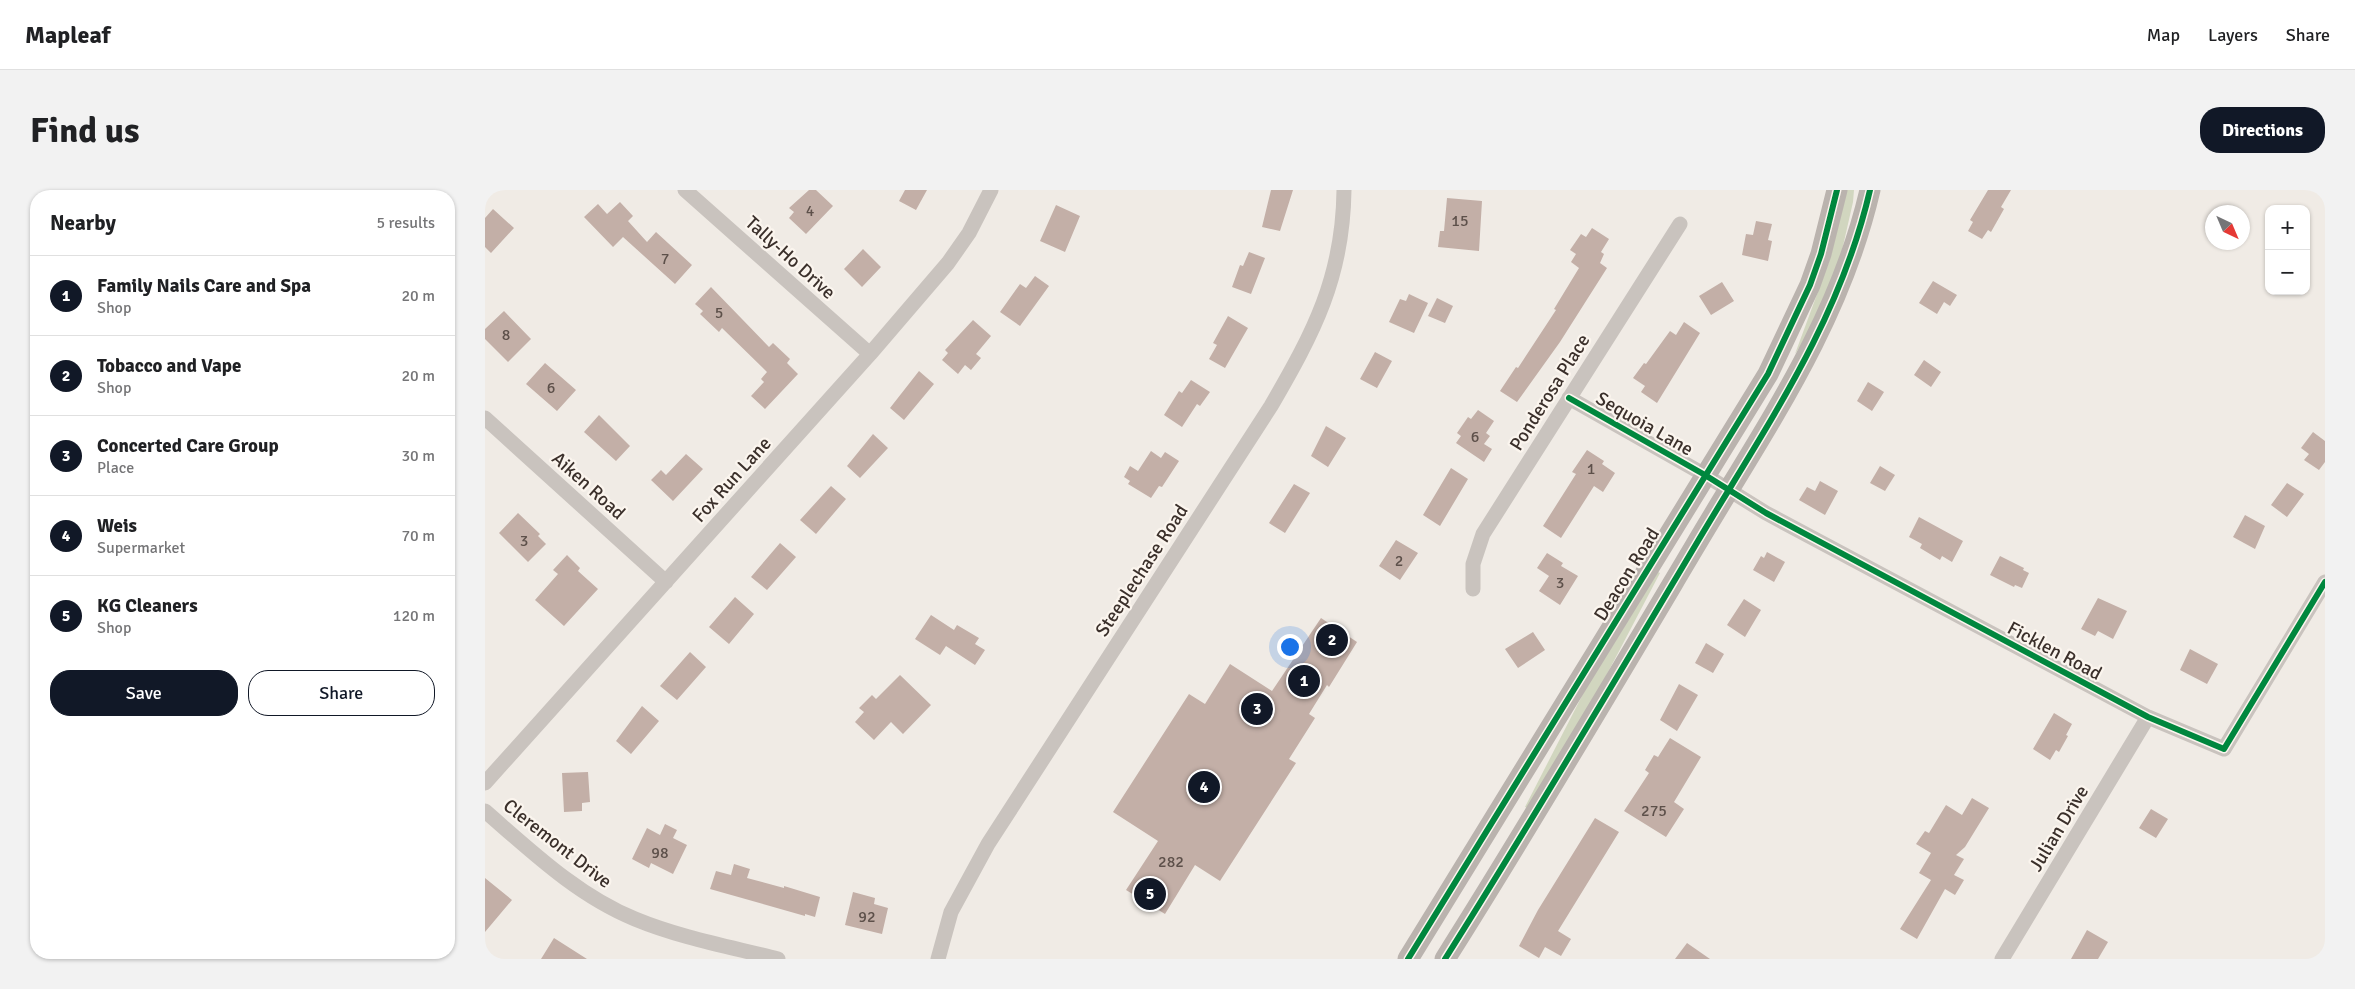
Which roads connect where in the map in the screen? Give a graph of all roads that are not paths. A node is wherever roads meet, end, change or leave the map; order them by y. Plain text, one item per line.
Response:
1 (685, 190) edge
2 (991, 190) edge
3 (1344, 190) edge
4 (1837, 190) edge
5 (1870, 190) edge
6 (1680, 224) dead end
7 (870, 354) junction
8 (1569, 398) junction
9 (485, 418) edge
10 (1705, 475) junction
11 (1728, 489) junction
12 (666, 582) junction
13 (2325, 582) edge
14 (1473, 590) dead end
15 (2149, 717) junction
16 (485, 783) edge
17 (485, 811) edge
18 (778, 959) edge
19 (938, 959) edge
20 (1408, 959) edge
21 (1445, 959) edge
22 (2002, 959) edge

1 - 7 street, Tally-Ho Drive
2 - 7 street, Fox Run Lane
3 - 19 street, Steeplechase Road
4 - 10 main road, Deacon Road
5 - 11 main road
6 - 8 street, Ponderosa Place
7 - 12 street, Fox Run Lane
8 - 10 street, Sequoia Lane
8 - 14 street, Ponderosa Place
9 - 12 street, Aiken Road
10 - 11 street, Ficklen Road
10 - 20 main road, Deacon Road
11 - 15 street, Ficklen Road
11 - 21 main road
12 - 16 street, Fox Run Lane
13 - 15 street, Ficklen Road
15 - 22 street, Julian Drive
17 - 18 street, Cleremont Drive

